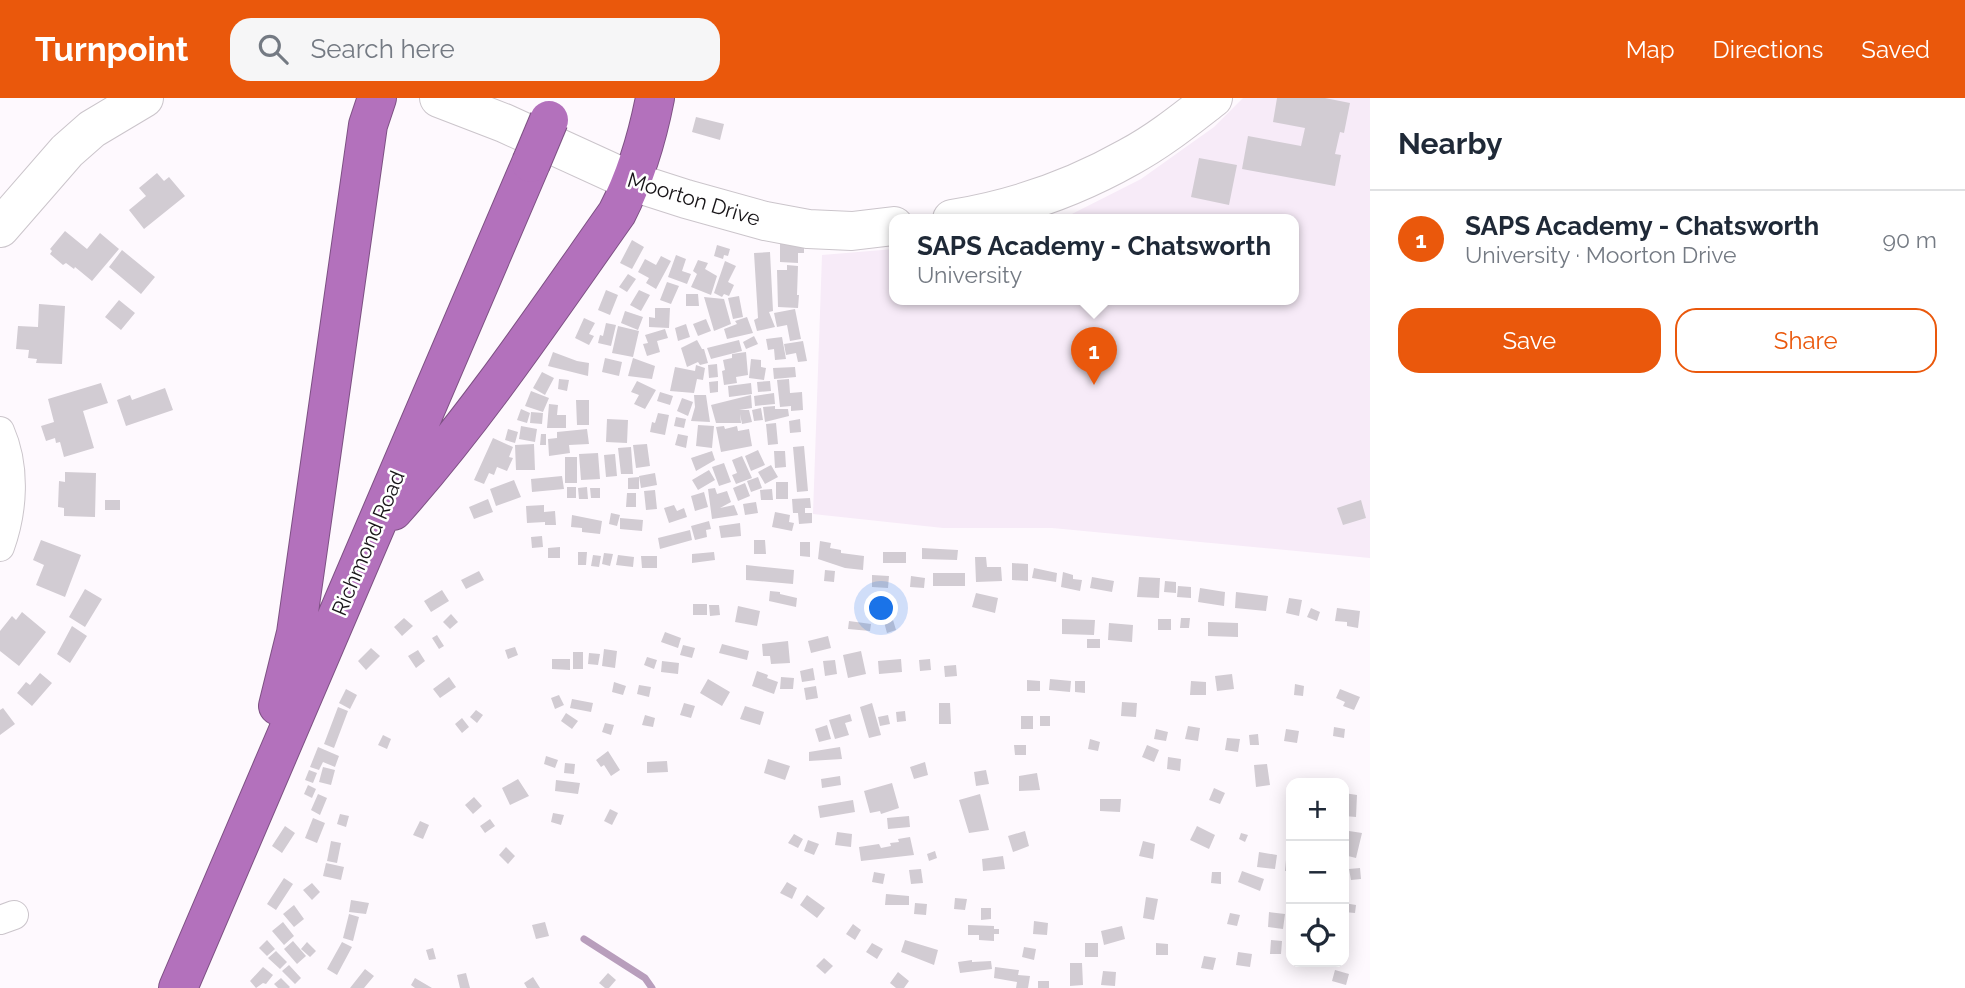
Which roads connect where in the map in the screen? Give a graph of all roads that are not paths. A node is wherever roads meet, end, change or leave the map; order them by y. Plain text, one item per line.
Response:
1 (144, 98) edge
2 (377, 98) edge
3 (439, 98) edge
4 (656, 98) edge
5 (1213, 98) edge
6 (554, 109) edge
7 (633, 182) junction
8 (984, 214) edge
9 (889, 227) edge
10 (0, 228) edge
11 (0, 431) edge
12 (371, 537) junction
13 (0, 547) edge
14 (227, 872) junction
15 (178, 988) edge

1 - 10 street
2 - 14 highway
3 - 7 street, Moorton Drive
4 - 7 highway
5 - 8 street
6 - 12 highway, Richmond Road, bridge
7 - 9 street, Moorton Drive
7 - 12 highway
11 - 13 street
12 - 14 highway, Richmond Road
14 - 15 highway, Richmond Road

